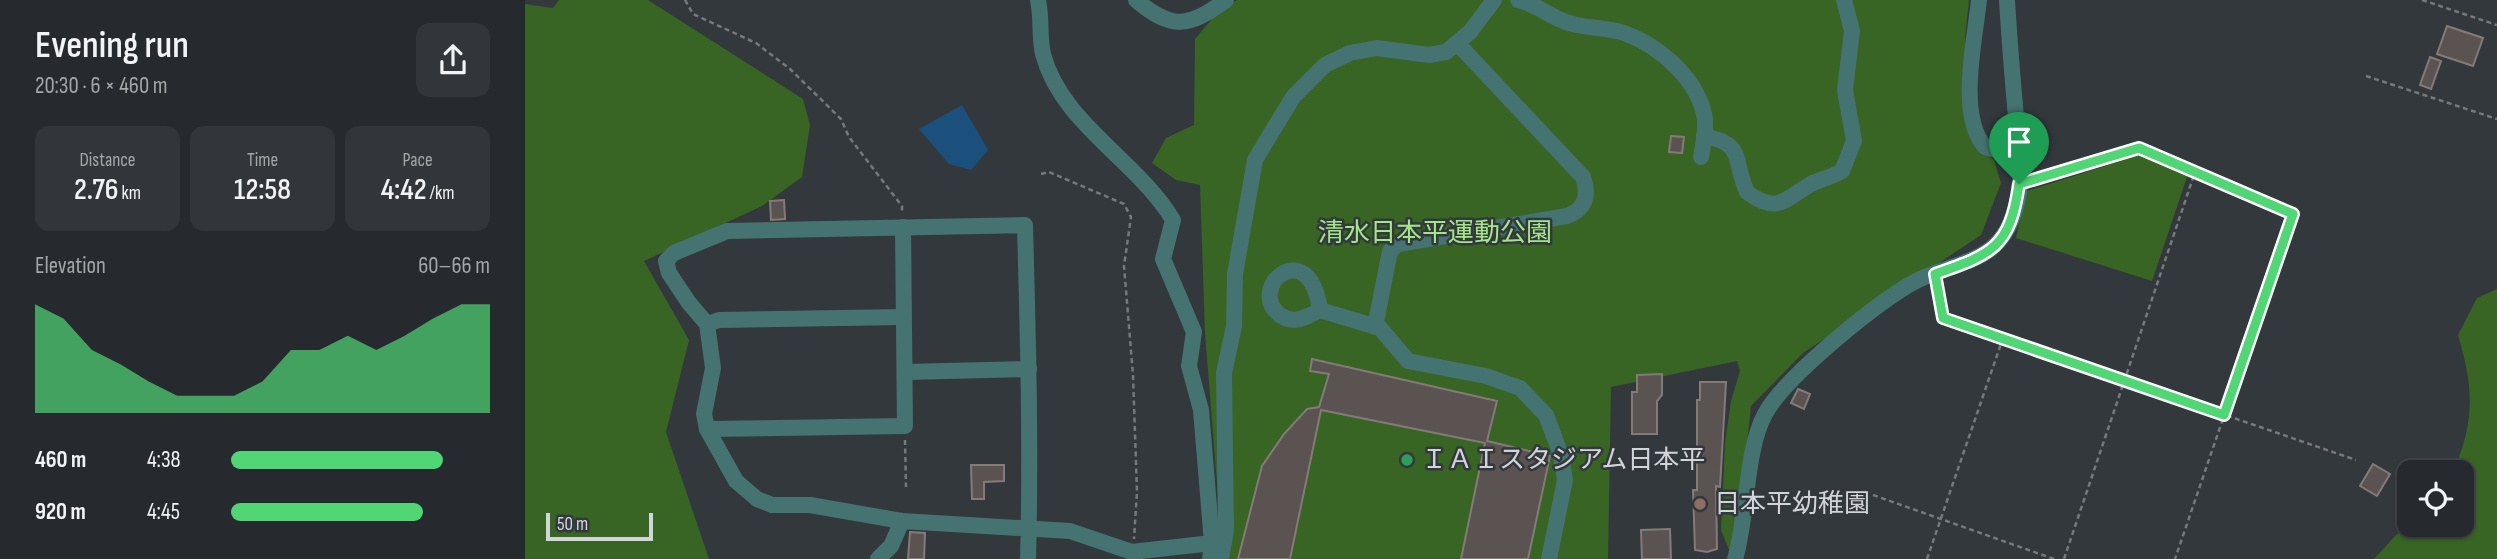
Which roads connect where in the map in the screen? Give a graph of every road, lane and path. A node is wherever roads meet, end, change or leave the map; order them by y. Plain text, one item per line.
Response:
1 (685, 0) edge
2 (1038, 0) edge
3 (1136, 0) edge
4 (1226, 0) edge
5 (1494, 0) edge
6 (1518, 0) edge
7 (1844, 0) edge
8 (1979, 0) edge
9 (2007, 0) edge
10 (2423, 0) edge
11 (2432, 2) edge
12 (2497, 25) edge
13 (1457, 43) junction
14 (2366, 76) dead end
15 (2497, 119) edge
16 (1704, 136) junction
17 (2019, 156) junction
18 (1701, 157) dead end
19 (2195, 172) junction
20 (1041, 174) dead end
21 (2019, 184) junction
22 (903, 227) junction
23 (1935, 274) junction
24 (1320, 310) dead end
25 (903, 317) junction
26 (707, 324) junction
27 (1375, 327) junction
28 (2003, 338) junction
29 (1029, 369) junction
30 (905, 372) junction
31 (2125, 380) junction
32 (2224, 415) junction
33 (905, 426) junction
34 (707, 429) junction
35 (2356, 460) dead end
36 (906, 487) dead end
37 (1873, 495) dead end
38 (1940, 519) junction
39 (902, 521) junction
40 (1029, 527) junction
41 (1211, 551) edge
42 (1132, 552) junction
43 (878, 559) edge
44 (1028, 559) edge
45 (1221, 559) edge
46 (1549, 559) edge
47 (1735, 559) edge
48 (1927, 559) edge
49 (2054, 559) edge
50 (2064, 559) edge
51 (2175, 559) edge

1 - 22 path
2 - 41 street
3 - 4 street
5 - 13 street
6 - 16 street
7 - 16 street
8 - 17 street
9 - 17 street
10 - 11 path
11 - 12 path
13 - 27 street
13 - 45 street
14 - 15 path
16 - 18 street
17 - 21 street
19 - 21 path
19 - 31 path
19 - 32 path
20 - 42 path
21 - 23 street
22 - 25 street
22 - 26 street
22 - 29 street
23 - 28 path
23 - 47 street
24 - 27 street
25 - 26 street
25 - 30 street
26 - 34 street
27 - 46 street
28 - 31 path
28 - 38 path
29 - 30 street
29 - 40 street
30 - 33 street
31 - 32 path
31 - 50 path
32 - 35 path
32 - 51 path
33 - 34 street
33 - 36 path
34 - 39 street
37 - 38 path
38 - 48 path
38 - 49 path
39 - 40 street
39 - 43 street
40 - 42 street
40 - 44 street
41 - 42 street

